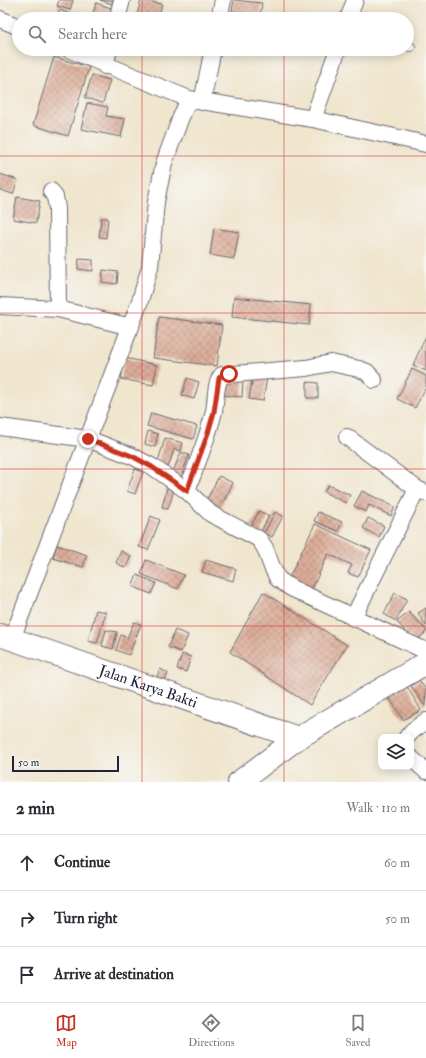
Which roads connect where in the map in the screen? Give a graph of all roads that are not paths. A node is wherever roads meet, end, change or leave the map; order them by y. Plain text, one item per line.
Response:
1 (122, 0) edge
2 (223, 0) edge
3 (355, 0) edge
4 (119, 12) edge
5 (220, 12) edge
6 (351, 12) edge
7 (0, 19) edge
8 (12, 24) edge
9 (83, 56) edge
10 (107, 56) edge
11 (211, 56) edge
12 (336, 56) edge
13 (105, 66) junction
14 (196, 101) junction
15 (313, 119) junction
16 (426, 144) edge
17 (51, 191) dead end
18 (0, 306) edge
19 (58, 309) junction
20 (131, 327) junction
21 (374, 380) dead end
22 (0, 427) edge
23 (347, 437) dead end
24 (88, 439) junction
25 (187, 491) junction
26 (422, 491) edge
27 (353, 618) junction
28 (6, 637) edge
29 (426, 651) edge
30 (426, 663) edge
31 (426, 721) edge
32 (410, 734) edge
33 (298, 738) junction
34 (414, 761) edge
35 (426, 771) edge
36 (239, 782) edge

1 - 4 street
2 - 5 street
3 - 6 street
7 - 8 street
9 - 13 street
10 - 13 street
11 - 14 street
12 - 15 street
13 - 14 street
14 - 15 street
14 - 20 street
15 - 16 street
17 - 19 street
18 - 19 street
19 - 20 street
20 - 24 street
21 - 25 street
22 - 24 street
23 - 26 street
24 - 25 street
24 - 28 street
25 - 27 street
26 - 27 street
27 - 29 street
28 - 33 street, Jalan Karya Bakti
30 - 33 street
31 - 32 street
33 - 36 street
34 - 35 street

